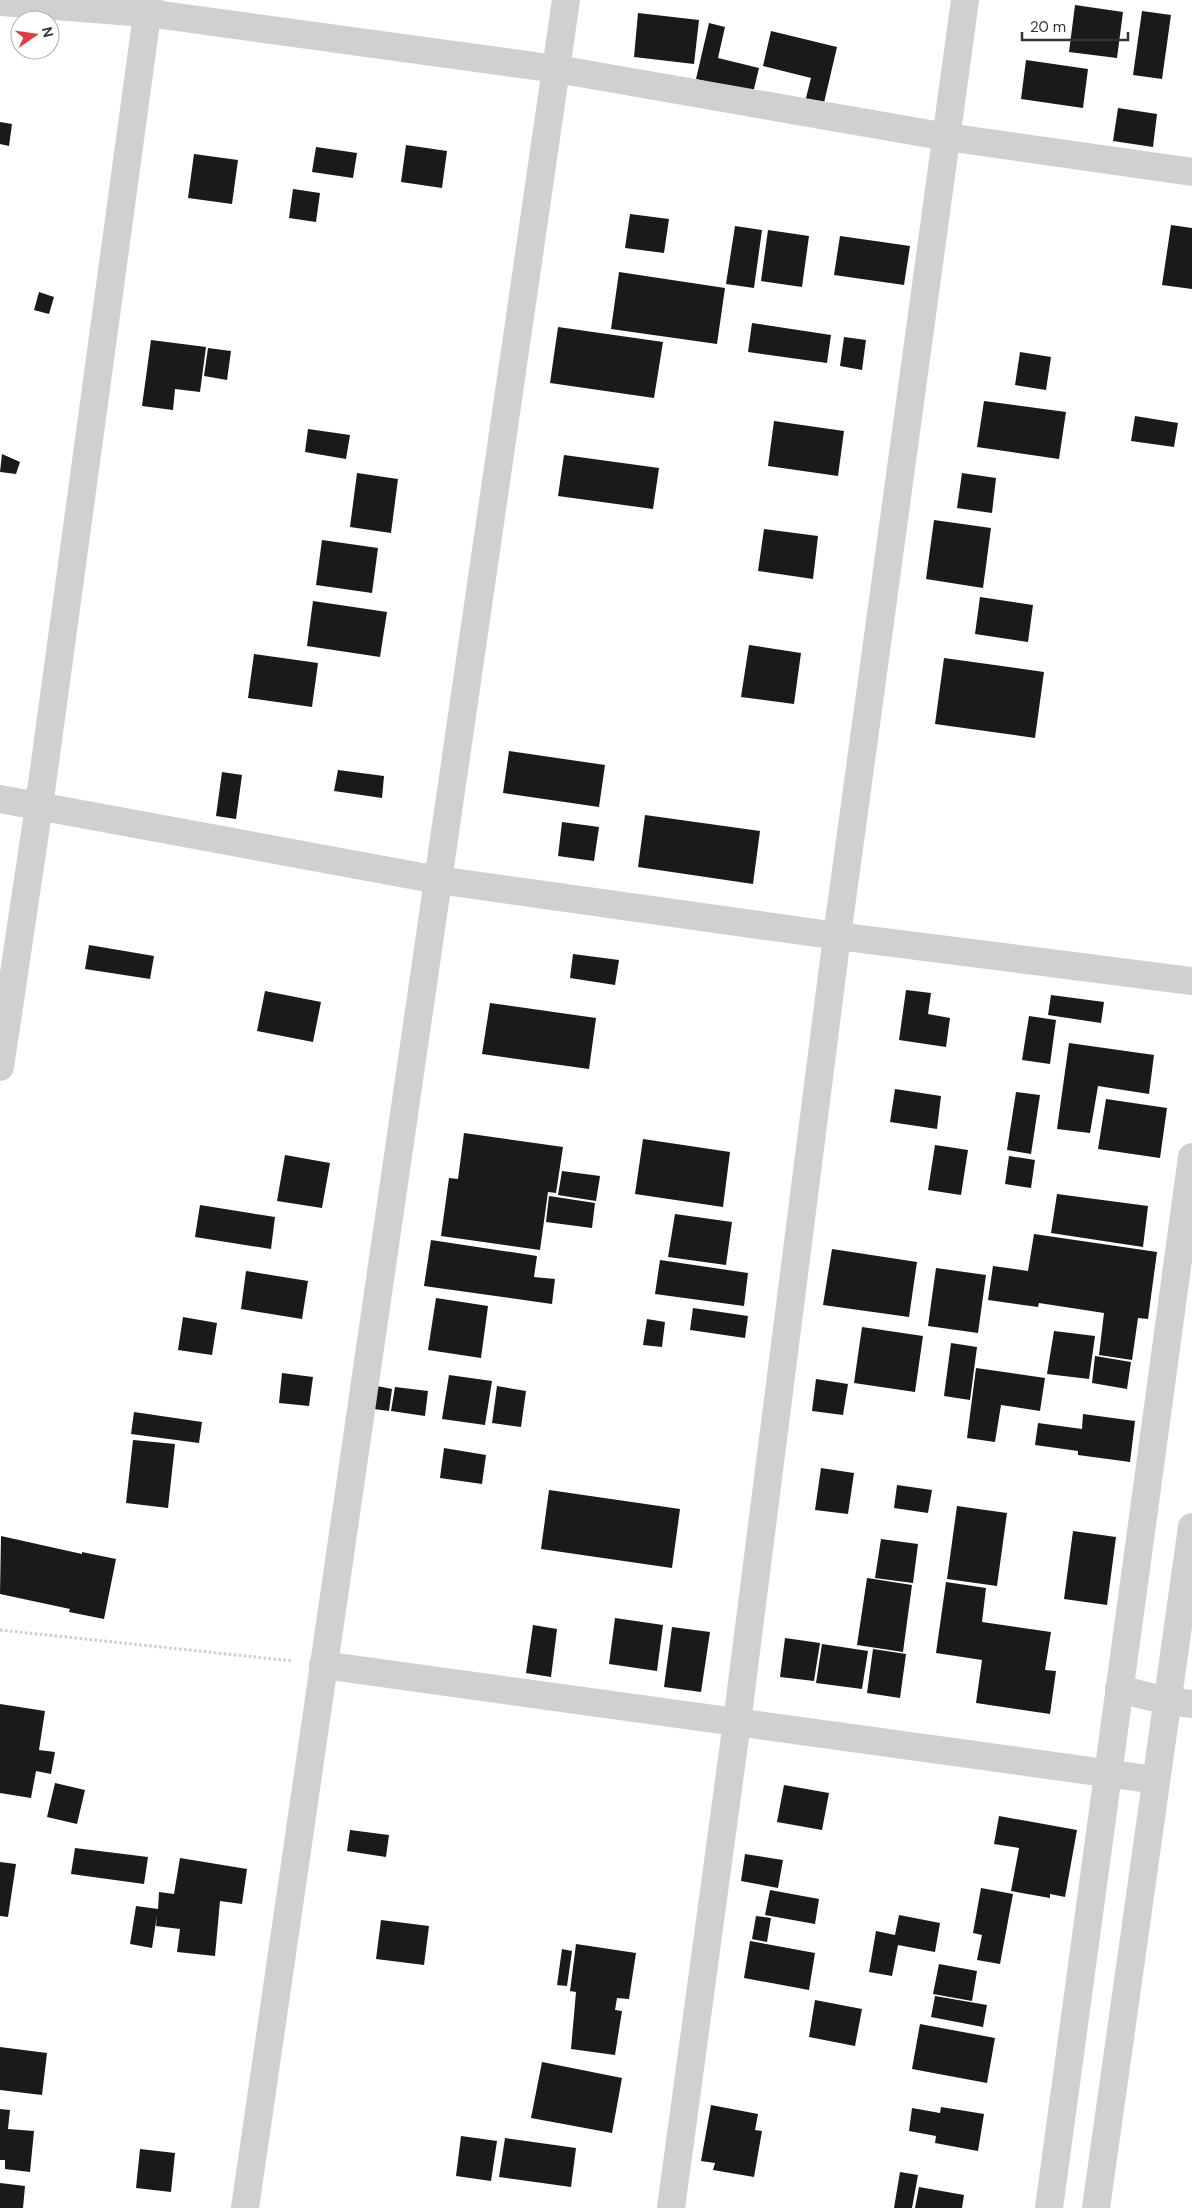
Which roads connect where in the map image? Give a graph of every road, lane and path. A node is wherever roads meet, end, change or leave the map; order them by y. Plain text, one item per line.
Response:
1 (566, 0) edge
2 (965, 0) edge
3 (0, 2) edge
4 (148, 6) edge
5 (557, 69) junction
6 (947, 137) junction
7 (1192, 172) edge
8 (0, 799) edge
9 (40, 806) junction
10 (438, 880) junction
11 (836, 936) junction
12 (1192, 981) edge
13 (0, 1067) edge
14 (1192, 1157) edge
15 (1192, 1526) edge
16 (0, 1630) edge
17 (323, 1664) junction
18 (1119, 1689) junction
19 (1180, 1703) edge
20 (737, 1722) junction
21 (1108, 1773) junction
22 (1156, 1780) junction
23 (245, 2208) edge
24 (670, 2208) edge
25 (1049, 2208) edge
26 (1096, 2208) edge

1 - 5 street
2 - 6 street
3 - 4 street
4 - 5 street
4 - 9 street
5 - 6 street
5 - 10 street
6 - 7 street
6 - 11 street
8 - 9 street
9 - 10 street
9 - 13 street
10 - 11 street
10 - 17 street
11 - 12 street
11 - 20 street
14 - 18 street
15 - 19 street
16 - 17 path
17 - 20 street
17 - 23 street
18 - 19 street
18 - 21 street
19 - 22 street
20 - 21 street
20 - 24 street
21 - 22 street
21 - 25 street
22 - 26 street

